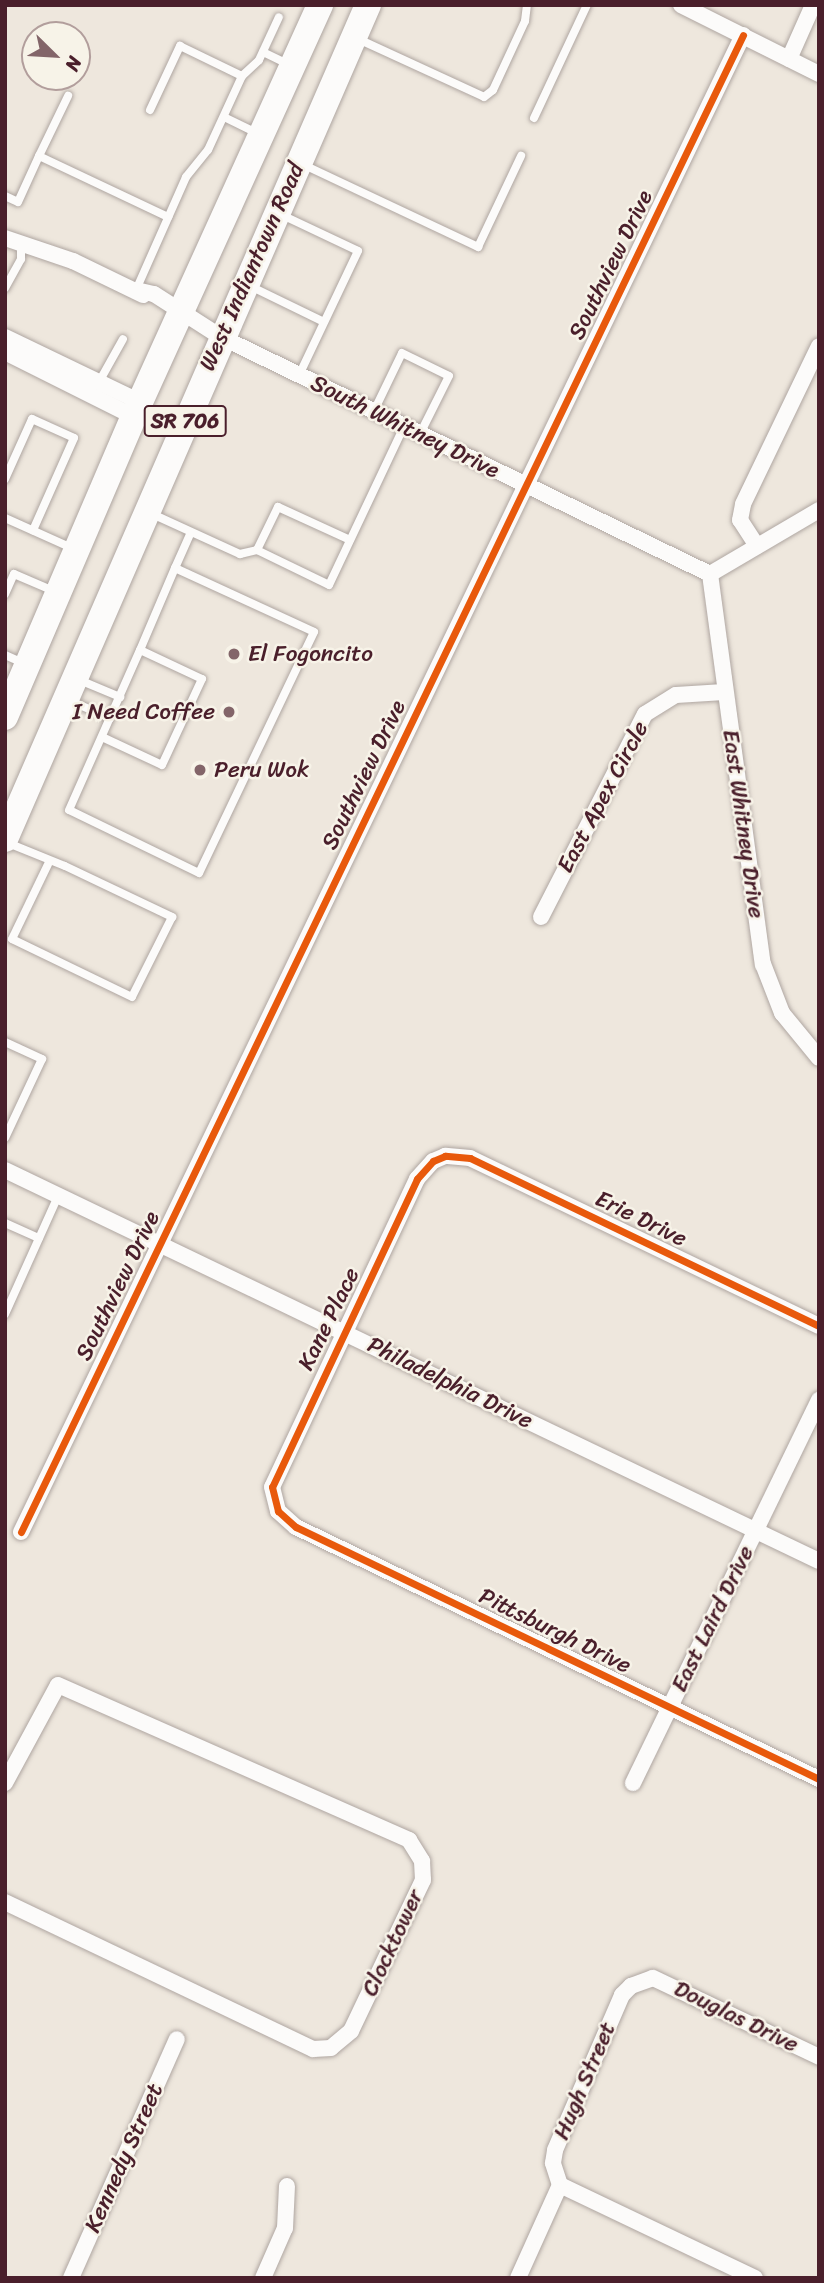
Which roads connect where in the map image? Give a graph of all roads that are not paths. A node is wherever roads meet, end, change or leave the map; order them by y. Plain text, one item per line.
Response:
1 (320, 5) edge
2 (368, 5) edge
3 (527, 5) edge
4 (587, 5) edge
5 (813, 5) edge
6 (685, 6) edge
7 (279, 17) dead end
8 (743, 35) junction
9 (354, 37) junction
10 (263, 52) junction
11 (789, 59) junction
12 (292, 66) junction
13 (819, 74) edge
14 (243, 76) junction
15 (68, 96) dead end
16 (150, 110) dead end
17 (224, 117) junction
18 (534, 118) dead end
19 (261, 135) junction
20 (39, 156) junction
21 (521, 156) dead end
22 (298, 162) junction
23 (7, 200) edge
24 (276, 212) junction
25 (168, 217) junction
26 (5, 238) edge
27 (21, 245) junction
28 (245, 283) junction
29 (5, 288) edge
30 (136, 290) junction
31 (179, 312) junction
32 (324, 322) junction
33 (5, 337) edge
34 (221, 337) junction
35 (123, 339) dead end
36 (819, 346) edge
37 (5, 352) edge
38 (299, 375) junction
39 (99, 383) junction
40 (136, 409) junction
41 (374, 412) junction
42 (404, 426) junction
43 (421, 434) junction
44 (5, 479) edge
45 (526, 485) junction
46 (819, 510) edge
47 (146, 511) junction
48 (5, 518) edge
49 (33, 530) junction
50 (191, 532) junction
51 (350, 540) junction
52 (757, 546) junction
53 (257, 550) junction
54 (76, 551) junction
55 (175, 568) junction
56 (710, 574) junction
57 (5, 594) edge
58 (58, 594) junction
59 (140, 650) junction
60 (16, 660) edge
61 (70, 688) junction
62 (724, 692) junction
63 (120, 697) junction
64 (5, 717) edge
65 (110, 718) junction
66 (102, 737) junction
67 (5, 841) edge
68 (49, 862) junction
69 (541, 917) dead end
70 (5, 1042) edge
71 (819, 1058) edge
72 (5, 1139) edge
73 (445, 1156) joint
74 (5, 1170) edge
75 (58, 1196) junction
76 (5, 1223) edge
77 (39, 1238) junction
78 (160, 1244) junction
79 (5, 1314) edge
80 (819, 1326) edge
81 (344, 1332) junction
82 (819, 1400) edge
83 (278, 1511) joint
84 (756, 1531) junction
85 (21, 1532) dead end
86 (819, 1561) edge
87 (670, 1708) junction
88 (819, 1779) edge
89 (5, 1783) edge
90 (633, 1783) dead end
91 (5, 1902) edge
92 (653, 1978) joint
93 (177, 2039) dead end
94 (819, 2057) edge
95 (560, 2185) junction
96 (287, 2186) dead end
97 (71, 2278) edge
98 (263, 2278) edge
99 (518, 2278) edge
100 (755, 2278) edge

1 - 12 main road, West Indiantown Road / SR 706
2 - 9 main road, West Indiantown Road / SR 706
3 - 9 lane
4 - 18 lane
5 - 11 street
6 - 8 street
7 - 10 lane
8 - 11 street
8 - 45 street, Southview Drive
9 - 22 main road, West Indiantown Road / SR 706
10 - 12 lane
10 - 14 lane
11 - 13 street
12 - 19 main road, West Indiantown Road / SR 706
14 - 16 lane
14 - 17 lane
15 - 20 lane
17 - 19 lane
17 - 25 lane
19 - 31 main road, West Indiantown Road / SR 706
20 - 23 lane
20 - 25 lane
21 - 22 lane
22 - 24 main road, West Indiantown Road / SR 706
24 - 28 main road, West Indiantown Road / SR 706
24 - 32 lane
25 - 30 lane
26 - 27 street, South Whitney Drive
27 - 29 lane
27 - 30 street, South Whitney Drive
28 - 32 lane
28 - 34 main road, West Indiantown Road / SR 706
30 - 31 street, South Whitney Drive
31 - 34 street, South Whitney Drive
31 - 40 main road, West Indiantown Road / SR 706
32 - 38 lane
33 - 39 street
34 - 38 street, South Whitney Drive
34 - 47 main road, West Indiantown Road / SR 706
35 - 39 lane
36 - 52 street
37 - 40 street
38 - 41 street, South Whitney Drive
39 - 40 street
40 - 54 main road, West Indiantown Road / SR 706
41 - 42 street, South Whitney Drive
41 - 43 lane
42 - 43 street, South Whitney Drive
42 - 51 lane
43 - 45 street, South Whitney Drive
44 - 49 lane
45 - 56 street, South Whitney Drive
45 - 78 street, Southview Drive
46 - 52 street
47 - 50 lane
47 - 61 main road, West Indiantown Road / SR 706
48 - 49 lane
49 - 54 lane
50 - 53 lane
50 - 55 lane
51 - 53 lane
51 - 53 lane
52 - 56 street
54 - 58 main road, West Indiantown Road / SR 706
55 - 59 lane
55 - 66 lane
56 - 62 street, East Whitney Drive
57 - 58 lane
58 - 60 main road, West Indiantown Road / SR 706
59 - 63 lane
59 - 66 lane
60 - 64 main road, West Indiantown Road / SR 706
61 - 63 lane
61 - 65 lane
61 - 67 main road, West Indiantown Road / SR 706
62 - 69 street, East Apex Circle
62 - 71 street, East Whitney Drive
63 - 65 lane
65 - 66 lane
67 - 68 lane
68 - 68 lane
70 - 72 lane
73 - 80 street, Erie Drive
73 - 81 street, Kane Place
74 - 75 street, Philadelphia Drive
75 - 77 lane
75 - 78 street, Philadelphia Drive
76 - 77 lane
77 - 79 lane
78 - 81 street, Philadelphia Drive
78 - 85 street, Southview Drive
81 - 83 street, Kane Place
81 - 84 street, Philadelphia Drive
82 - 84 street, East Laird Drive
83 - 87 street, Pittsburgh Drive
84 - 86 street, Philadelphia Drive
84 - 87 street, East Laird Drive
87 - 88 street, Pittsburgh Drive
87 - 90 street, East Laird Drive
89 - 91 street, Clocktower
92 - 94 street, Douglas Drive
92 - 95 street, Hugh Street
93 - 97 street, Kennedy Street
95 - 99 street
95 - 100 street
96 - 98 street

